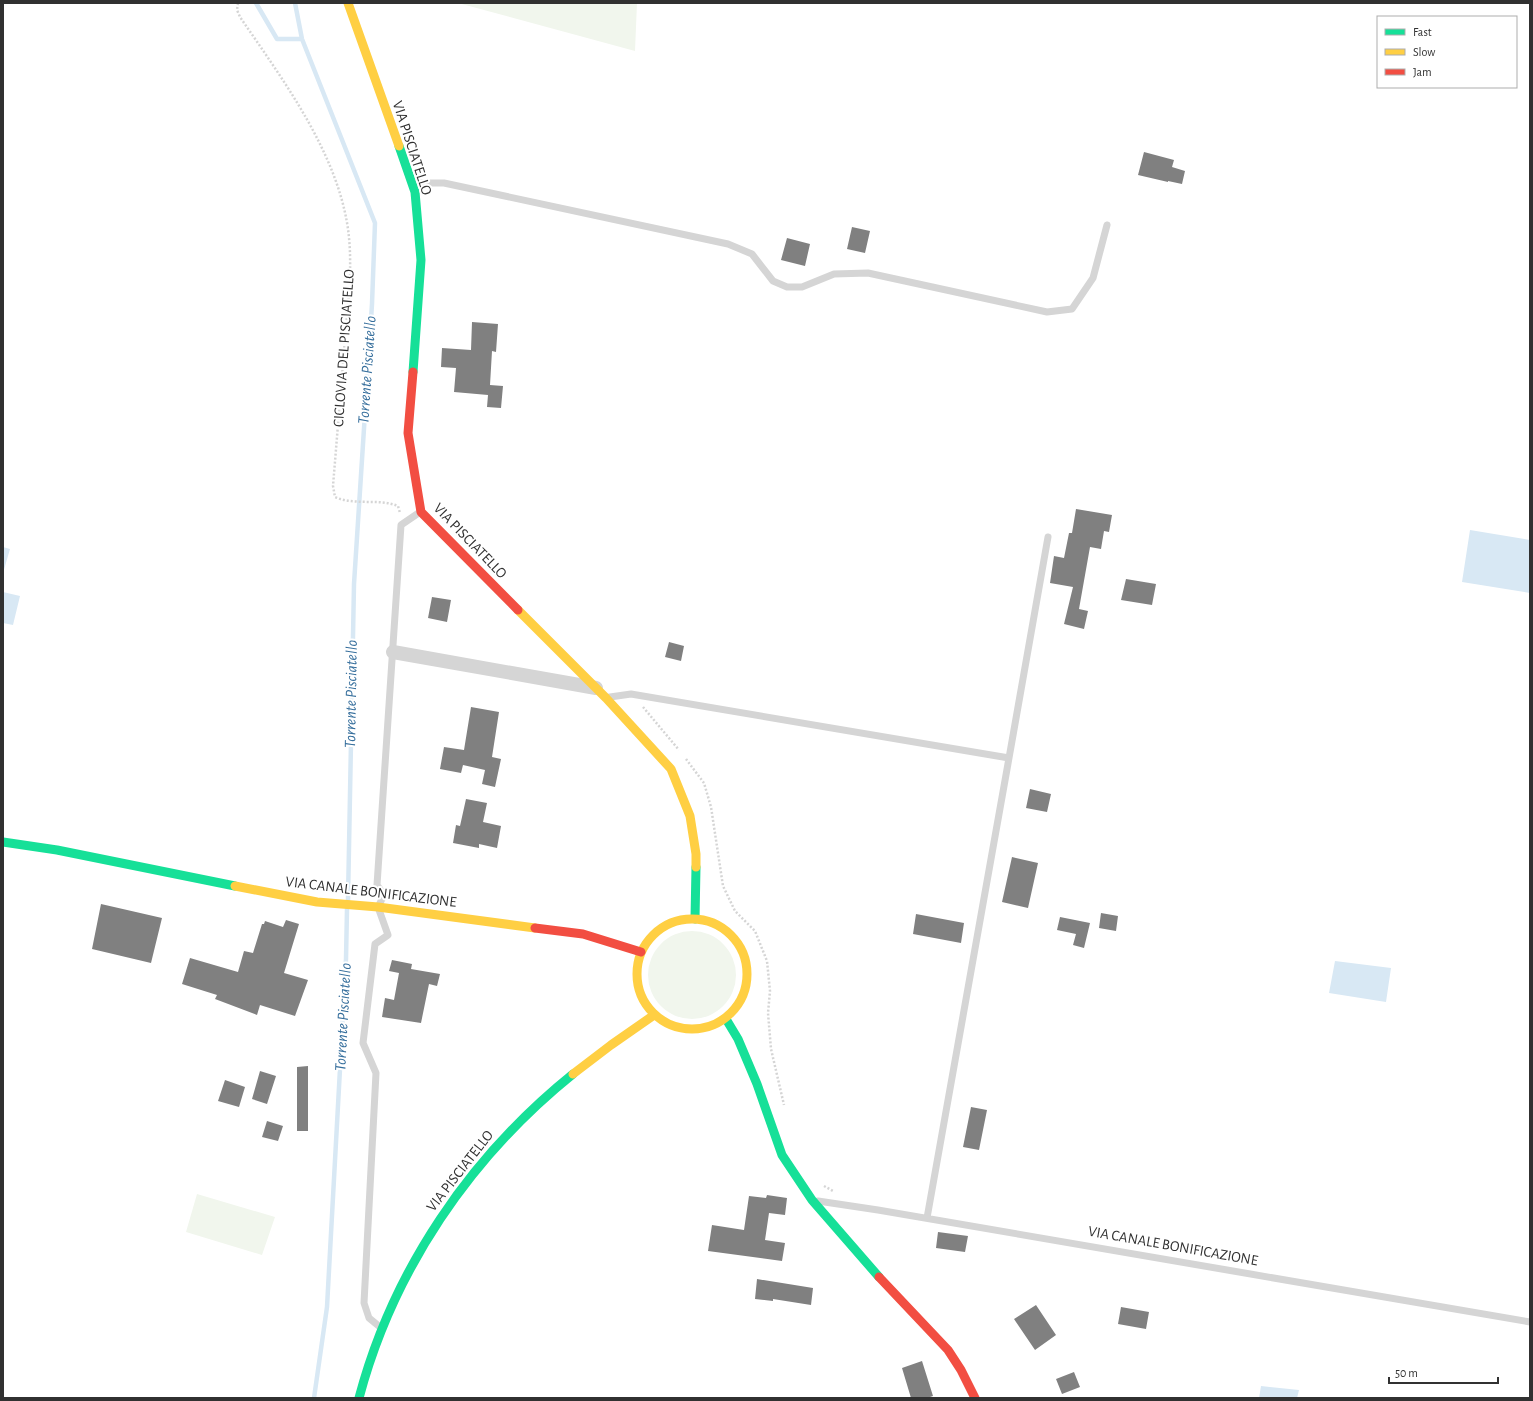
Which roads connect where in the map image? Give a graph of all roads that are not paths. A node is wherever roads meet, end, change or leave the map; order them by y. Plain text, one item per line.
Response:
1 (348, 3) edge
2 (412, 183) junction
3 (1107, 225) dead end
4 (421, 512) junction
5 (1048, 537) dead end
6 (393, 652) junction
7 (596, 688) junction
8 (606, 698) junction
9 (1009, 758) junction
10 (3, 842) edge
11 (378, 907) junction
12 (695, 919) junction
13 (641, 952) junction
14 (654, 1015) junction
15 (726, 1019) junction
16 (812, 1200) junction
17 (927, 1218) junction
18 (1530, 1322) edge
19 (382, 1328) junction
20 (359, 1398) edge
21 (976, 1398) edge

1 - 2 street, VIA PISCIATELLO
2 - 3 lane
2 - 4 street, VIA PISCIATELLO
4 - 6 lane
4 - 7 street, VIA PISCIATELLO
5 - 9 lane
6 - 7 street
6 - 11 lane
7 - 8 street, VIA PISCIATELLO
8 - 9 lane
8 - 12 street, VIA PISCIATELLO
9 - 17 lane
10 - 11 street, VIA CANALE BONIFICAZIONE
11 - 13 street, VIA CANALE BONIFICAZIONE
11 - 19 lane
12 - 13 street
12 - 15 street
13 - 14 street
14 - 15 street
14 - 19 street, VIA PISCIATELLO
15 - 16 street
16 - 17 lane, VIA CANALE BONIFICAZIONE
16 - 21 street
17 - 18 lane, VIA CANALE BONIFICAZIONE
19 - 20 street, VIA PISCIATELLO

